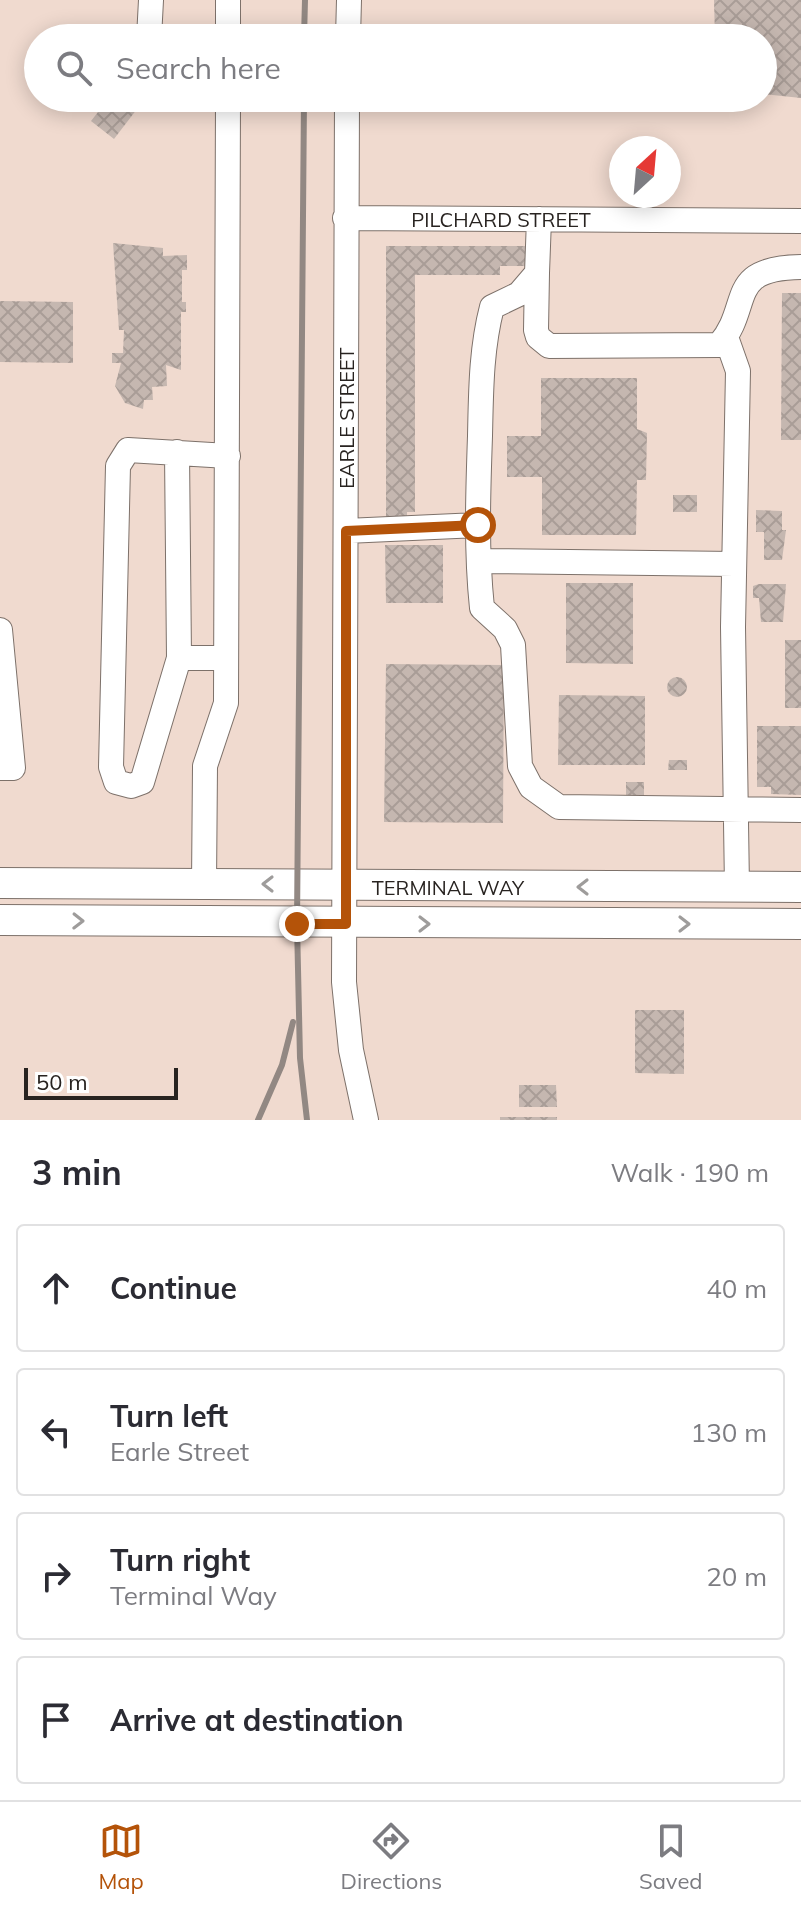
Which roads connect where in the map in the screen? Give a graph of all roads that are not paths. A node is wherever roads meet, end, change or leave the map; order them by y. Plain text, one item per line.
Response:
1 (151, 0) edge
2 (228, 0) edge
3 (349, 0) edge
4 (150, 24) edge
5 (228, 24) edge
6 (348, 24) edge
7 (228, 112) edge
8 (347, 112) edge
9 (345, 218) junction
10 (539, 219) junction
11 (801, 221) edge
12 (801, 267) edge
13 (537, 273) junction
14 (726, 337) junction
15 (177, 452) junction
16 (228, 456) junction
17 (478, 525) junction
18 (346, 531) junction
19 (480, 561) junction
20 (734, 564) junction
21 (0, 630) edge
22 (179, 658) junction
23 (226, 658) junction
24 (0, 768) edge
25 (739, 810) junction
26 (801, 810) edge
27 (0, 883) edge
28 (204, 884) junction
29 (346, 886) junction
30 (737, 887) junction
31 (801, 887) edge
32 (0, 920) edge
33 (346, 924) junction
34 (801, 924) edge
35 (366, 1120) edge

1 - 4 street
2 - 5 street
3 - 6 street
7 - 16 street
8 - 9 street, EARLE STREET
9 - 10 street, PILCHARD STREET
9 - 18 street, EARLE STREET
10 - 11 street, PILCHARD STREET
10 - 13 street
12 - 14 street
13 - 14 street
13 - 17 street
14 - 20 street
15 - 16 street
15 - 22 street
15 - 22 street
16 - 23 street
17 - 18 street
17 - 19 street
18 - 29 street, EARLE STREET
19 - 20 street
19 - 25 street
20 - 25 street
21 - 24 street
22 - 23 street
23 - 28 street
25 - 26 street
25 - 30 street
27 - 28 main road, TERMINAL WAY
29 -> 28 main road, TERMINAL WAY
30 -> 29 main road, TERMINAL WAY
29 - 33 street, EARLE STREET
30 - 31 main road, TERMINAL WAY
32 -> 33 main road, TERMINAL WAY
33 -> 34 main road, TERMINAL WAY
33 - 35 street, EARLE STREET

